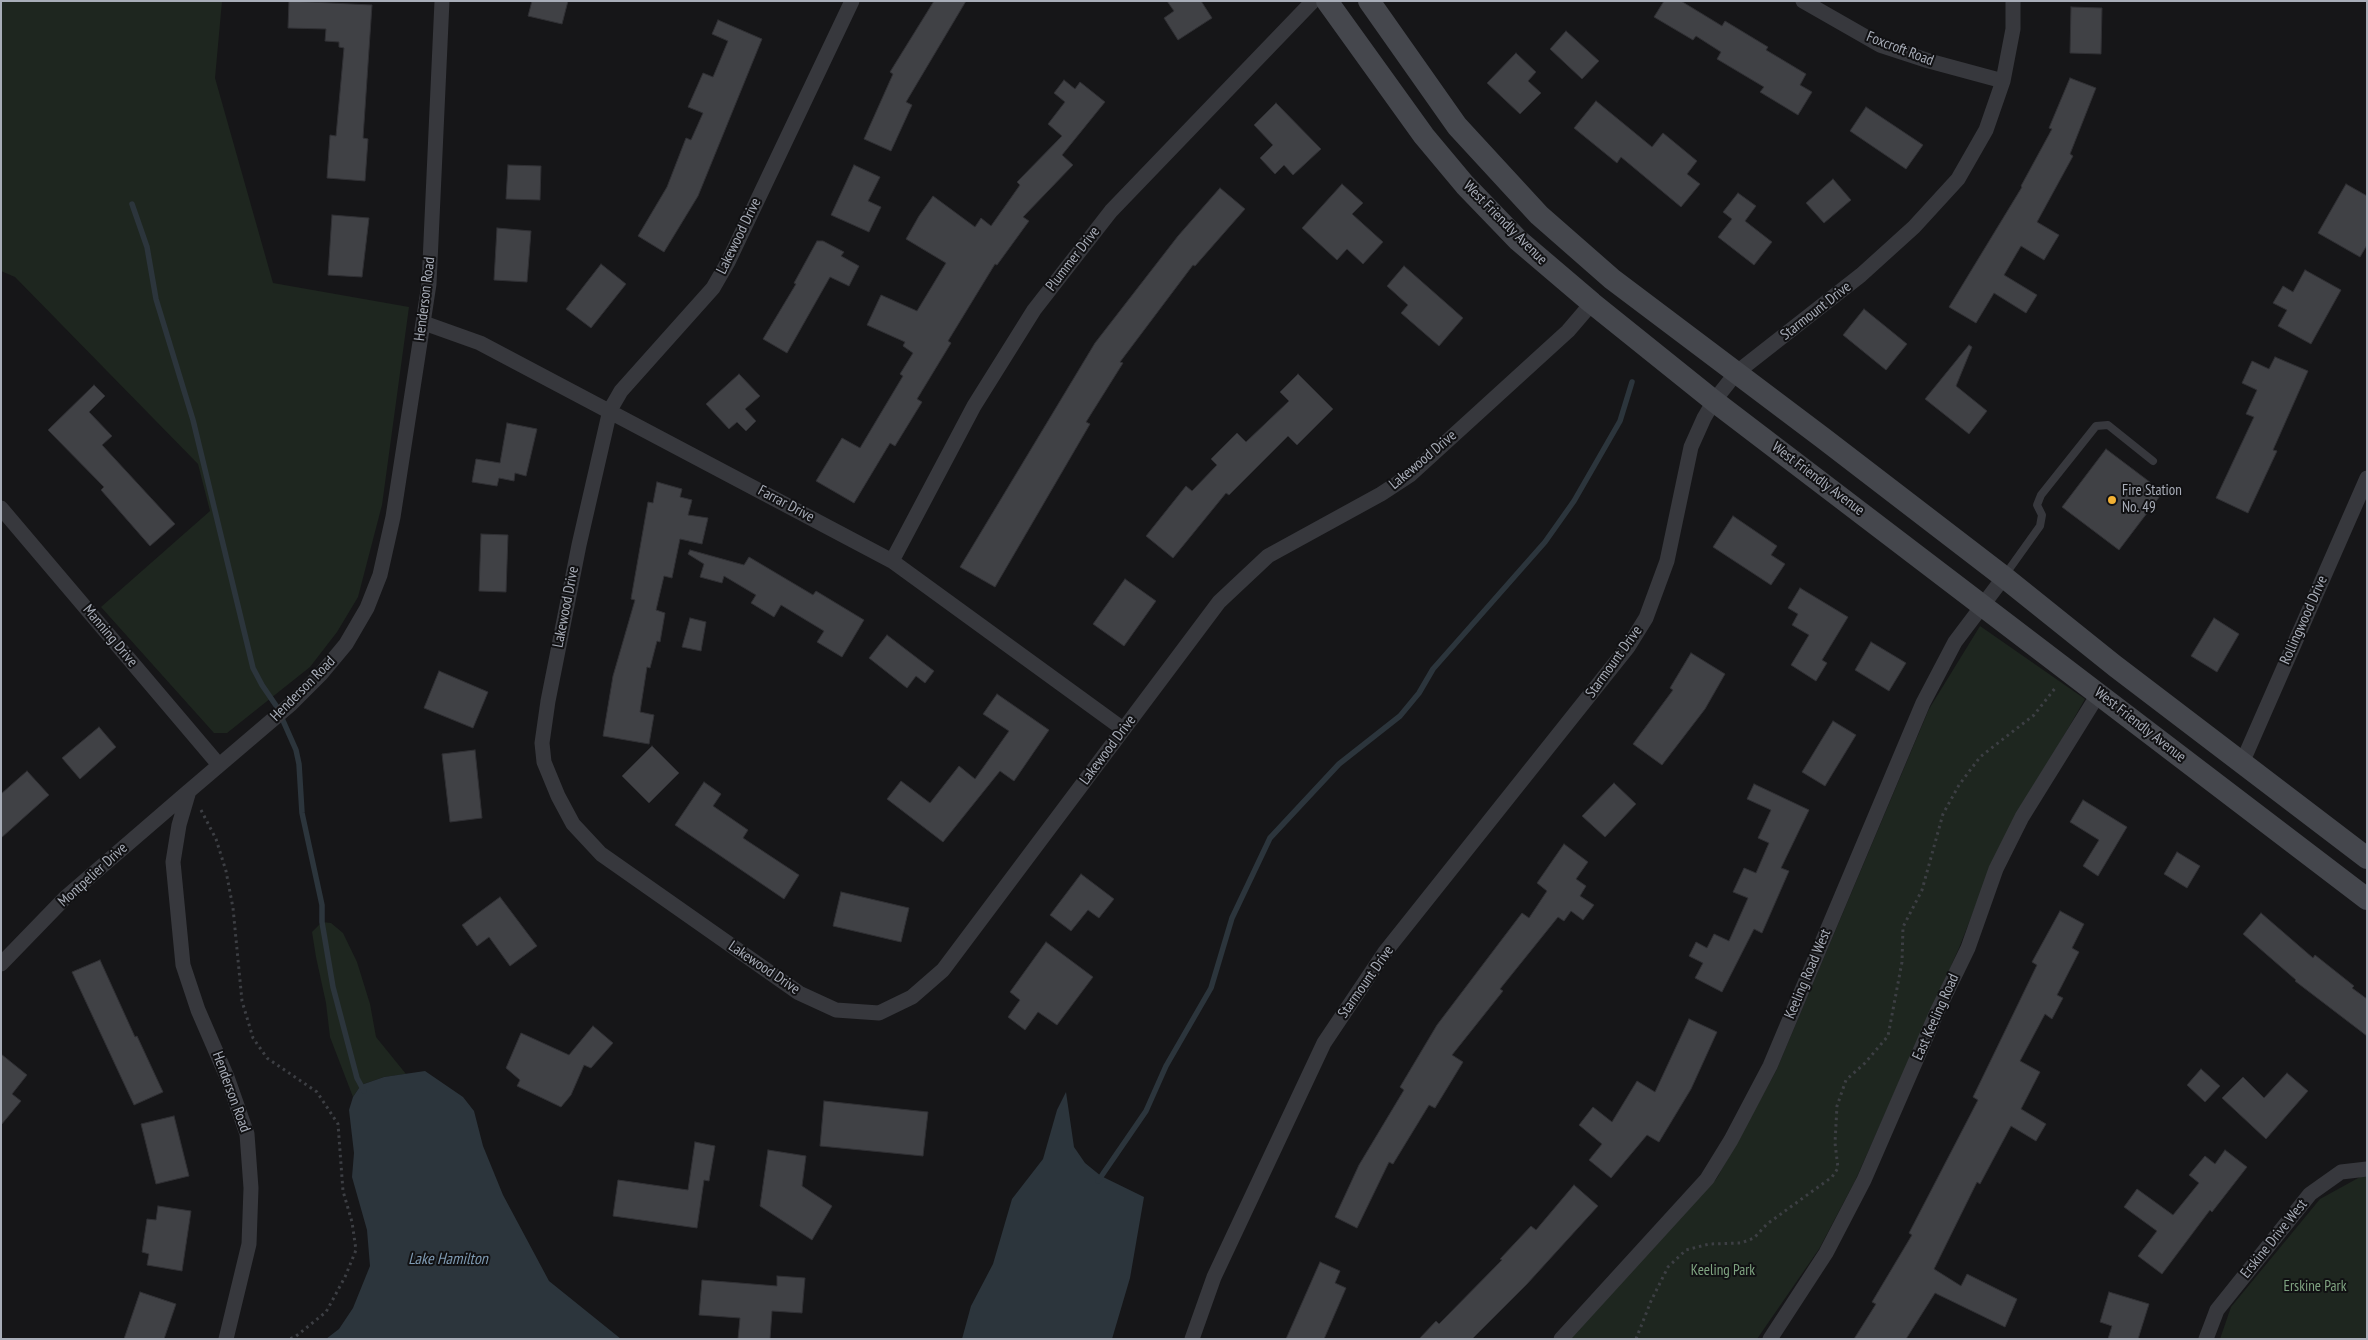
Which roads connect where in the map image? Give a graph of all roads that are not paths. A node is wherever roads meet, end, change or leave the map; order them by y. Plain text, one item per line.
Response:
1 (442, 1) edge
2 (852, 1) edge
3 (1314, 1) edge
4 (1327, 1) edge
5 (1369, 1) edge
6 (1803, 1) edge
7 (2013, 1) edge
8 (2003, 81) junction
9 (1592, 303) junction
10 (424, 323) junction
11 (1736, 373) junction
12 (1714, 401) junction
13 (610, 410) junction
14 (2153, 461) dead end
15 (2367, 478) edge
16 (1, 508) edge
17 (892, 561) junction
18 (2004, 577) junction
19 (1983, 605) junction
20 (2099, 693) junction
21 (1124, 729) junction
22 (2242, 763) junction
23 (219, 765) junction
24 (189, 791) junction
25 (2367, 858) edge
26 (2367, 899) edge
27 (1, 964) edge
28 (2367, 1169) edge
29 (226, 1339) edge
30 (1192, 1339) edge
31 (1561, 1339) edge
32 (1770, 1339) edge
33 (2206, 1339) edge

1 - 10 street, Henderson Road
2 - 13 street, Lakewood Drive
3 - 17 street, Plummer Drive
4 - 9 main road, West Friendly Avenue
5 - 11 main road, West Friendly Avenue
6 - 8 street, Foxcroft Road
7 - 8 street, Starmount Drive
8 - 11 street, Starmount Drive
9 - 12 main road, West Friendly Avenue
9 - 21 street, Lakewood Drive
10 - 13 street, Farrar Drive
10 - 23 street, Henderson Road
11 - 12 street, Starmount Drive
11 - 18 main road, West Friendly Avenue
12 - 19 main road, West Friendly Avenue
12 - 30 street, Starmount Drive
13 - 17 street, Farrar Drive
13 - 21 street, Lakewood Drive
14 - 18 lane
15 - 22 street, Rollingwood Drive
16 - 23 street, Manning Drive
17 - 21 street, Farrar Drive
18 - 19 street, Keeling Road West
18 - 22 main road, West Friendly Avenue
19 - 20 main road, West Friendly Avenue
19 - 31 street, Keeling Road West
20 - 26 main road, West Friendly Avenue
20 - 32 street, East Keeling Road
22 - 25 main road, West Friendly Avenue
23 - 24 street, Henderson Road
24 - 27 street, Montpelier Drive
24 - 29 street, Henderson Road
28 - 33 street, Erskine Drive West

